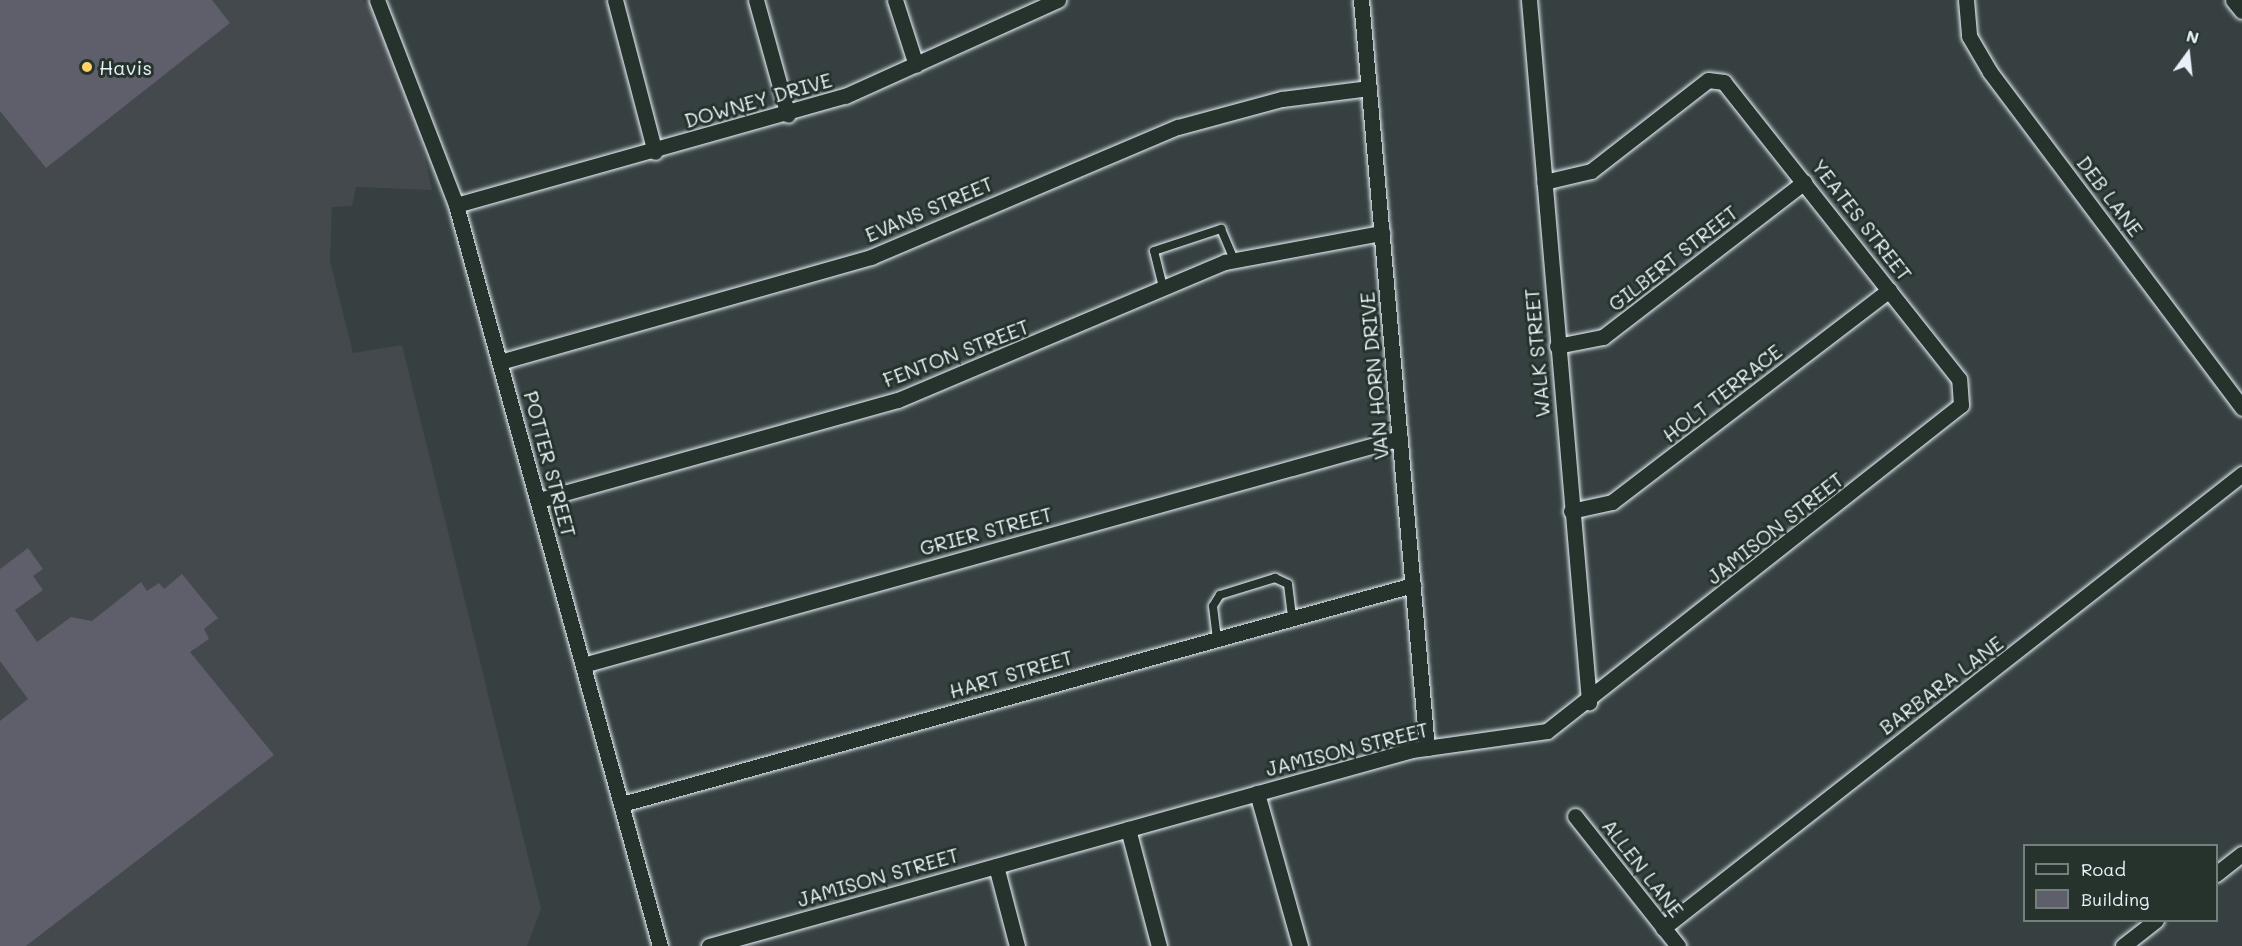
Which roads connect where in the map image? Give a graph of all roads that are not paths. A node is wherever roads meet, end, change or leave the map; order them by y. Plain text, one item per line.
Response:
1 (376, 0) edge
2 (615, 0) edge
3 (756, 0) edge
4 (895, 0) edge
5 (1058, 0) edge
6 (1361, 0) edge
7 (1529, 0) edge
8 (1966, 0) edge
9 (2233, 0) edge
10 (2242, 11) edge
11 (916, 64) junction
12 (1369, 88) junction
13 (788, 115) junction
14 (655, 152) junction
15 (1544, 182) junction
16 (1804, 182) junction
17 (456, 205) junction
18 (1382, 232) junction
19 (1234, 260) junction
20 (1163, 287) junction
21 (1889, 290) junction
22 (1557, 346) junction
23 (500, 362) junction
24 (1964, 394) joint
25 (2242, 408) edge
26 (1400, 438) junction
27 (2242, 474) edge
28 (539, 500) junction
29 (1571, 511) junction
30 (1413, 585) junction
31 (1292, 618) junction
32 (1217, 639) junction
33 (583, 665) junction
34 (1589, 702) junction
35 (1427, 748) junction
36 (1257, 793) junction
37 (622, 804) junction
38 (1575, 816) dead end
39 (1128, 830) junction
40 (2242, 854) edge
41 (996, 866) junction
42 (2218, 873) edge
43 (2155, 922) edge
44 (1663, 928) junction
45 (660, 946) edge
46 (709, 946) edge
47 (1017, 946) edge
48 (1159, 946) edge
49 (1300, 946) edge
50 (1678, 946) edge
51 (2122, 946) edge

1 - 17 street, POTTER STREET
2 - 14 street
3 - 13 street
4 - 11 street
5 - 11 street, DOWNEY DRIVE
6 - 12 street, VAN HORN DRIVE
7 - 15 street, WALK STREET
8 - 25 street, DEB LANE
9 - 10 street
11 - 13 street, DOWNEY DRIVE
12 - 18 street, VAN HORN DRIVE
12 - 23 street, EVANS STREET
13 - 14 street, DOWNEY DRIVE
14 - 17 street, DOWNEY DRIVE
15 - 16 street, YEATES STREET
15 - 22 street, WALK STREET
16 - 21 street, YEATES STREET
16 - 22 street, GILBERT STREET
17 - 23 street, POTTER STREET
18 - 19 street, FENTON STREET
18 - 26 street, VAN HORN DRIVE
19 - 20 street, FENTON STREET
19 - 20 lane
20 - 28 street, FENTON STREET
21 - 24 street, YEATES STREET
21 - 29 street, HOLT TERRACE
22 - 29 street, WALK STREET
23 - 28 street, POTTER STREET
24 - 34 street, JAMISON STREET
26 - 30 street, VAN HORN DRIVE
26 - 33 street, GRIER STREET
27 - 44 street, BARBARA LANE
28 - 33 street, POTTER STREET
29 - 34 street, WALK STREET
30 - 31 street, HART STREET
30 - 35 street, VAN HORN DRIVE
31 - 32 street, HART STREET
31 - 32 lane
32 - 37 street, HART STREET
33 - 37 street, POTTER STREET
34 - 35 street, JAMISON STREET
35 - 36 street, JAMISON STREET
36 - 39 street, JAMISON STREET
36 - 49 street
37 - 45 street, POTTER STREET
38 - 44 street, ALLEN LANE
39 - 41 street, JAMISON STREET
39 - 48 street
40 - 42 street
41 - 46 street, JAMISON STREET
41 - 47 street
43 - 51 street
44 - 50 street, ALLEN LANE

